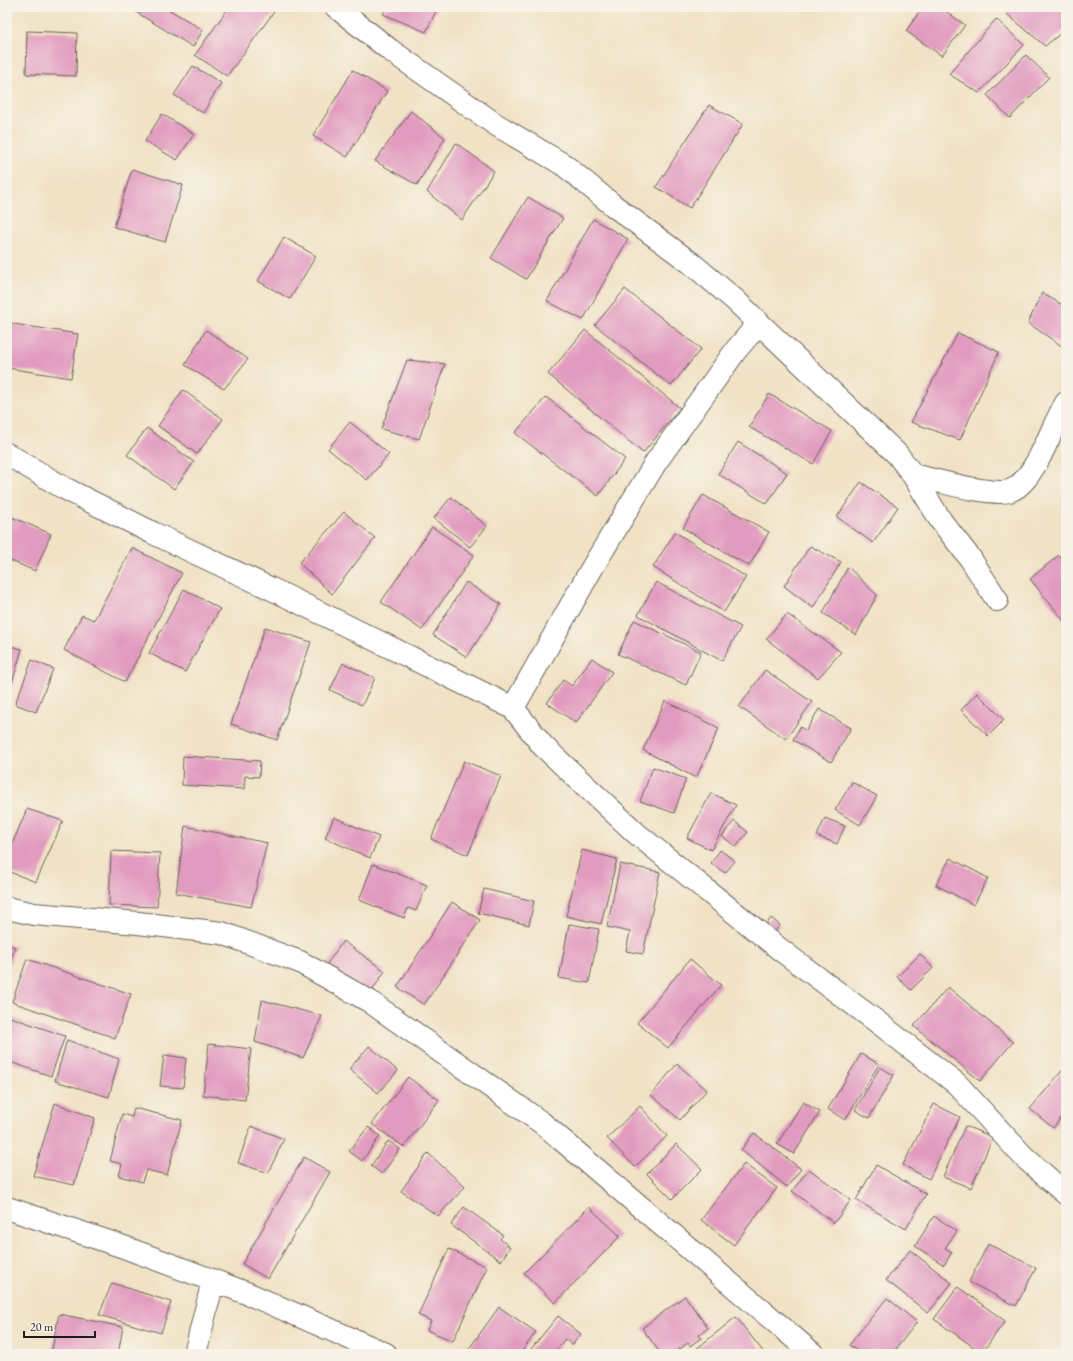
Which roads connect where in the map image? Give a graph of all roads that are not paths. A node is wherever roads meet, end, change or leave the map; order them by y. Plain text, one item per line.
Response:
1 (336, 7) edge
2 (759, 324) junction
3 (1066, 403) edge
4 (7, 454) edge
5 (913, 475) junction
6 (997, 600) dead end
7 (513, 708) junction
8 (7, 908) edge
9 (1066, 1194) edge
10 (7, 1208) edge
11 (213, 1281) junction
12 (195, 1354) edge
13 (386, 1354) edge
14 (813, 1354) edge

1 - 2 street
2 - 5 street
2 - 7 street
3 - 5 street
4 - 7 street
5 - 6 street
7 - 9 street
8 - 14 street
10 - 11 street
11 - 12 street
11 - 13 street

